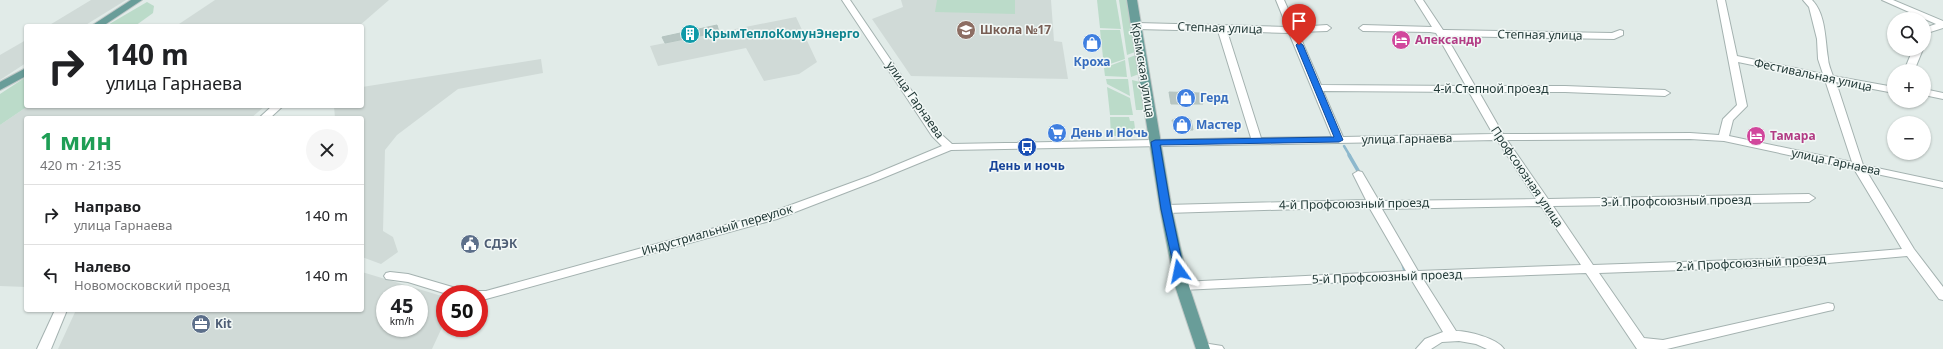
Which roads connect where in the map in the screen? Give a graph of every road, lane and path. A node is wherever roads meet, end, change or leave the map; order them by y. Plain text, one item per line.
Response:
1 (137, 0) edge
2 (846, 0) edge
3 (1132, 0) edge
4 (1280, 0) edge
5 (1418, 0) edge
6 (1721, 0) edge
7 (1807, 0) edge
8 (1886, 0) edge
9 (99, 24) edge
10 (1943, 25) edge
11 (1137, 26) junction
12 (1327, 28) dead end
13 (1364, 28) dead end
14 (1222, 29) junction
15 (1931, 29) edge
16 (1294, 30) junction
17 (1439, 31) junction
18 (1620, 33) dead end
19 (1732, 58) junction
20 (24, 72) edge
21 (1830, 78) junction
22 (0, 87) edge
23 (1316, 88) junction
24 (1471, 90) junction
25 (1887, 90) edge
26 (1665, 93) dead end
27 (1931, 93) edge
28 (1943, 96) edge
29 (276, 108) edge
30 (266, 116) edge
31 (1500, 137) junction
32 (1724, 138) junction
33 (1339, 140) junction
34 (1257, 141) junction
35 (1155, 142) junction
36 (950, 147) junction
37 (1859, 168) junction
38 (1358, 174) dead end
39 (1943, 185) edge
40 (1809, 198) dead end
41 (1543, 202) junction
42 (1372, 203) junction
43 (1166, 209) junction
44 (1910, 252) junction
45 (1591, 270) junction
46 (1414, 275) junction
47 (390, 276) dead end
48 (436, 286) edge
49 (1182, 286) junction
50 (488, 295) edge
51 (1943, 296) edge
52 (1828, 307) dead end
53 (59, 312) edge
54 (1452, 336) junction
55 (1643, 346) edge
56 (44, 349) edge
57 (1203, 349) edge
58 (1217, 349) edge
59 (1423, 349) edge
60 (1497, 349) edge

1 - 9 main road
2 - 36 street, улица Гарнаева
3 - 11 main road, Крымская улица
4 - 16 street
5 - 17 street, Профсоюзная улица
6 - 19 street
7 - 21 street
8 - 10 street
10 - 15 street
11 - 14 street, Степная улица
11 - 35 main road, Крымская улица
12 - 16 street, Степная улица
13 - 17 street, Степная улица
14 - 16 street, Степная улица
14 - 34 street
16 - 23 street
17 - 18 street, Степная улица
17 - 24 street, Профсоюзная улица
19 - 21 street, Фестивальная улица
19 - 32 street
20 - 22 main road
21 - 25 street, Фестивальная улица
21 - 37 street
23 - 24 street, 4-й Степной проезд
23 - 33 street
24 - 26 street, 4-й Степной проезд
24 - 31 street, Профсоюзная улица
27 - 28 street
29 - 30 street
31 - 32 street, улица Гарнаева
31 - 33 street, улица Гарнаева
31 - 41 street, Профсоюзная улица
32 - 37 street, улица Гарнаева
33 - 34 street, улица Гарнаева
34 - 35 street, улица Гарнаева
35 - 36 street, улица Гарнаева
35 - 43 main road, Крымская улица
36 - 50 street, Индустриальный переулок
37 - 39 street, улица Гарнаева
37 - 44 street
38 - 42 street
40 - 41 street, 3-й Профсоюзный проезд
41 - 42 street, 4-й Профсоюзный проезд
41 - 45 street, Профсоюзная улица
42 - 43 street, 4-й Профсоюзный проезд
42 - 46 street
43 - 49 main road, Крымская улица
44 - 45 street, 2-й Профсоюзный проезд
44 - 51 street
45 - 46 street, 5-й Профсоюзный проезд
45 - 55 street, Профсоюзная улица
46 - 49 street, 5-й Профсоюзный проезд
46 - 54 street
47 - 48 street
49 - 57 main road, Крымская улица
52 - 55 street
53 - 56 street
54 - 59 street
54 - 60 street
57 - 58 street

